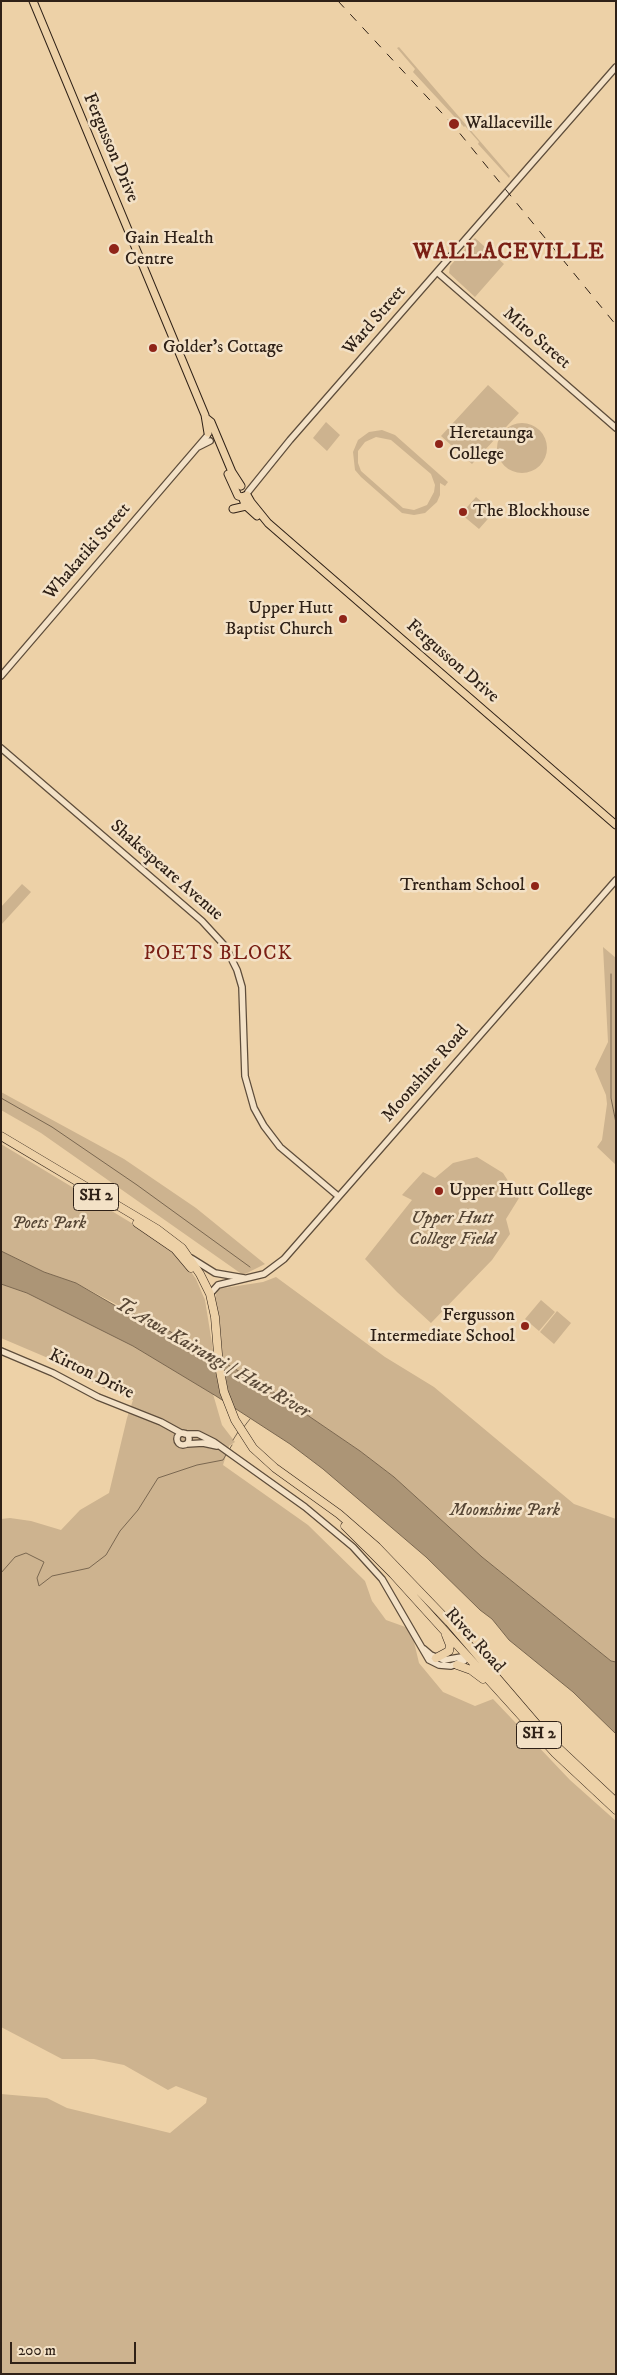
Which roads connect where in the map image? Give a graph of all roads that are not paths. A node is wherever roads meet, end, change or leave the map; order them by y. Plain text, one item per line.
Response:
1 (32, 1) edge
2 (616, 67) edge
3 (437, 272) junction
4 (616, 428) edge
5 (211, 437) junction
6 (243, 491) junction
7 (246, 506) junction
8 (233, 509) dead end
9 (268, 522) junction
10 (1, 676) edge
11 (1, 748) edge
12 (616, 824) edge
13 (616, 880) edge
14 (1, 1138) edge
15 (338, 1196) junction
16 (189, 1256) junction
17 (252, 1278) junction
18 (210, 1294) junction
19 (215, 1332) junction
20 (1, 1351) edge
21 (167, 1426) junction
22 (183, 1434) junction
23 (176, 1439) junction
24 (187, 1444) junction
25 (221, 1448) junction
26 (309, 1493) junction
27 (405, 1576) junction
28 (445, 1631) junction
29 (420, 1644) junction
30 (467, 1656) junction
31 (436, 1658) junction
32 (457, 1665) junction
33 (534, 1721) junction
34 (544, 1741) junction
35 (616, 1802) edge
36 (616, 1810) edge

1 - 5 main road, Fergusson Drive
2 - 3 street, Ward Street
3 - 4 street, Miro Street
3 - 6 street, Ward Street
5 - 6 main road, Fergusson Drive
5 - 10 street, Whakatiki Street
6 - 7 main road, Fergusson Drive
6 - 9 main road, Fergusson Drive
7 - 8 main road
7 - 9 main road, Fergusson Drive
9 - 12 main road, Fergusson Drive
11 - 15 street, Shakespeare Avenue
13 - 15 street, Moonshine Road
14 - 16 highway, River Road / SH 2
14 - 19 highway, River Road / SH 2
15 - 17 street, Moonshine Road
16 - 17 street, Moonshine Road
16 - 18 highway, River Road / SH 2
17 - 18 street, Moonshine Road
18 - 19 highway, River Road / SH 2
19 - 26 highway, River Road / SH 2
20 - 21 street, Kirton Drive
21 - 22 street, Kirton Drive
21 - 23 street
22 - 23 street
22 - 24 street
22 - 25 street, Kirton Drive
23 - 24 street
24 - 25 street
25 - 29 street, Kirton Drive
26 - 27 highway, River Road / SH 2
26 - 28 highway, River Road / SH 2
27 - 30 highway
27 - 33 highway, River Road / SH 2
28 - 30 highway, River Road / SH 2
28 - 31 highway
29 - 31 street
29 - 32 street
30 - 31 street
30 - 32 street
30 - 33 highway
30 - 34 highway, River Road / SH 2
32 - 34 highway
33 - 35 highway, River Road / SH 2
34 - 36 highway, River Road / SH 2

